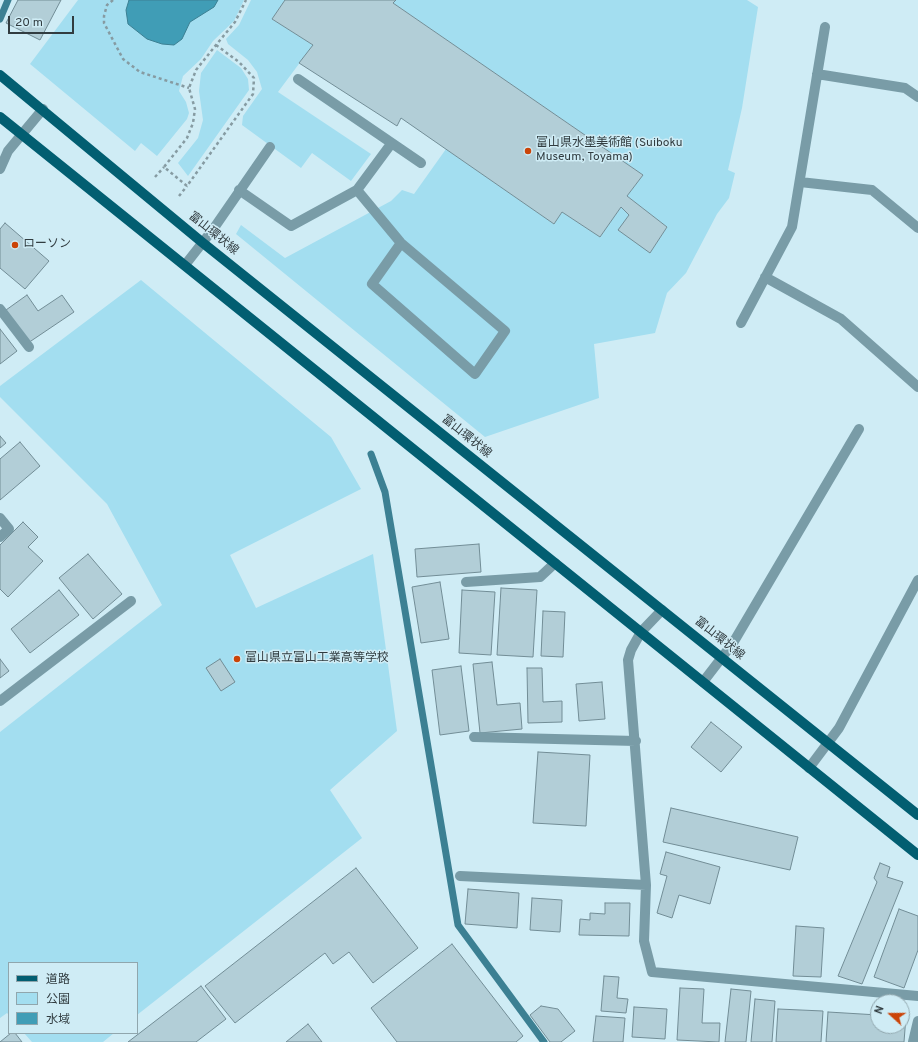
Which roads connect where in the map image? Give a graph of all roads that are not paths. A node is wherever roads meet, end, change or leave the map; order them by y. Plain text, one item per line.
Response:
1 (825, 27) dead end
2 (817, 74) junction
3 (0, 76) edge
4 (298, 79) dead end
5 (918, 97) edge
6 (43, 109) junction
7 (0, 117) edge
8 (22, 135) junction
9 (392, 144) junction
10 (270, 147) dead end
11 (421, 163) dead end
12 (0, 169) edge
13 (800, 182) junction
14 (239, 190) junction
15 (357, 190) junction
16 (918, 228) edge
17 (203, 243) junction
18 (401, 243) junction
19 (186, 266) junction
20 (765, 277) junction
21 (0, 309) edge
22 (741, 323) dead end
23 (28, 347) dead end
24 (918, 387) edge
25 (860, 429) dead end
26 (0, 518) edge
27 (0, 536) edge
28 (555, 563) junction
29 (918, 580) edge
30 (466, 582) dead end
31 (131, 601) dead end
32 (662, 610) junction
33 (641, 632) junction
34 (721, 658) junction
35 (703, 682) junction
36 (0, 701) edge
37 (474, 737) dead end
38 (636, 741) junction
39 (829, 744) junction
40 (809, 768) junction
41 (918, 815) edge
42 (918, 855) edge
43 (460, 876) dead end
44 (646, 884) junction
45 (918, 996) edge
46 (918, 1021) edge
47 (913, 1042) edge

1 - 2 street
2 - 5 street
2 - 13 street
3 - 6 main road, 富山環状線
4 - 9 street
6 - 8 street
6 - 17 main road, 富山環状線
7 - 8 main road
8 - 12 street
8 - 19 main road
9 - 11 street
9 - 15 street
10 - 14 street
13 - 16 street
13 - 20 street
14 - 15 street
14 - 17 street
15 - 18 street
17 - 19 street
17 - 32 main road, 富山環状線
18 - 18 street
19 - 28 main road
20 - 22 street
20 - 24 street
21 - 23 street
25 - 34 street
26 - 27 street
28 - 30 street
28 - 33 main road
29 - 39 street
31 - 36 street
32 - 33 street
32 - 34 main road, 富山環状線
33 - 35 main road
33 - 38 street
34 - 35 street
34 - 39 main road, 富山環状線
35 - 40 main road
37 - 38 street
38 - 44 street
39 - 40 street
39 - 41 main road, 富山環状線
40 - 42 main road
43 - 44 street
44 - 45 street
46 - 47 street

